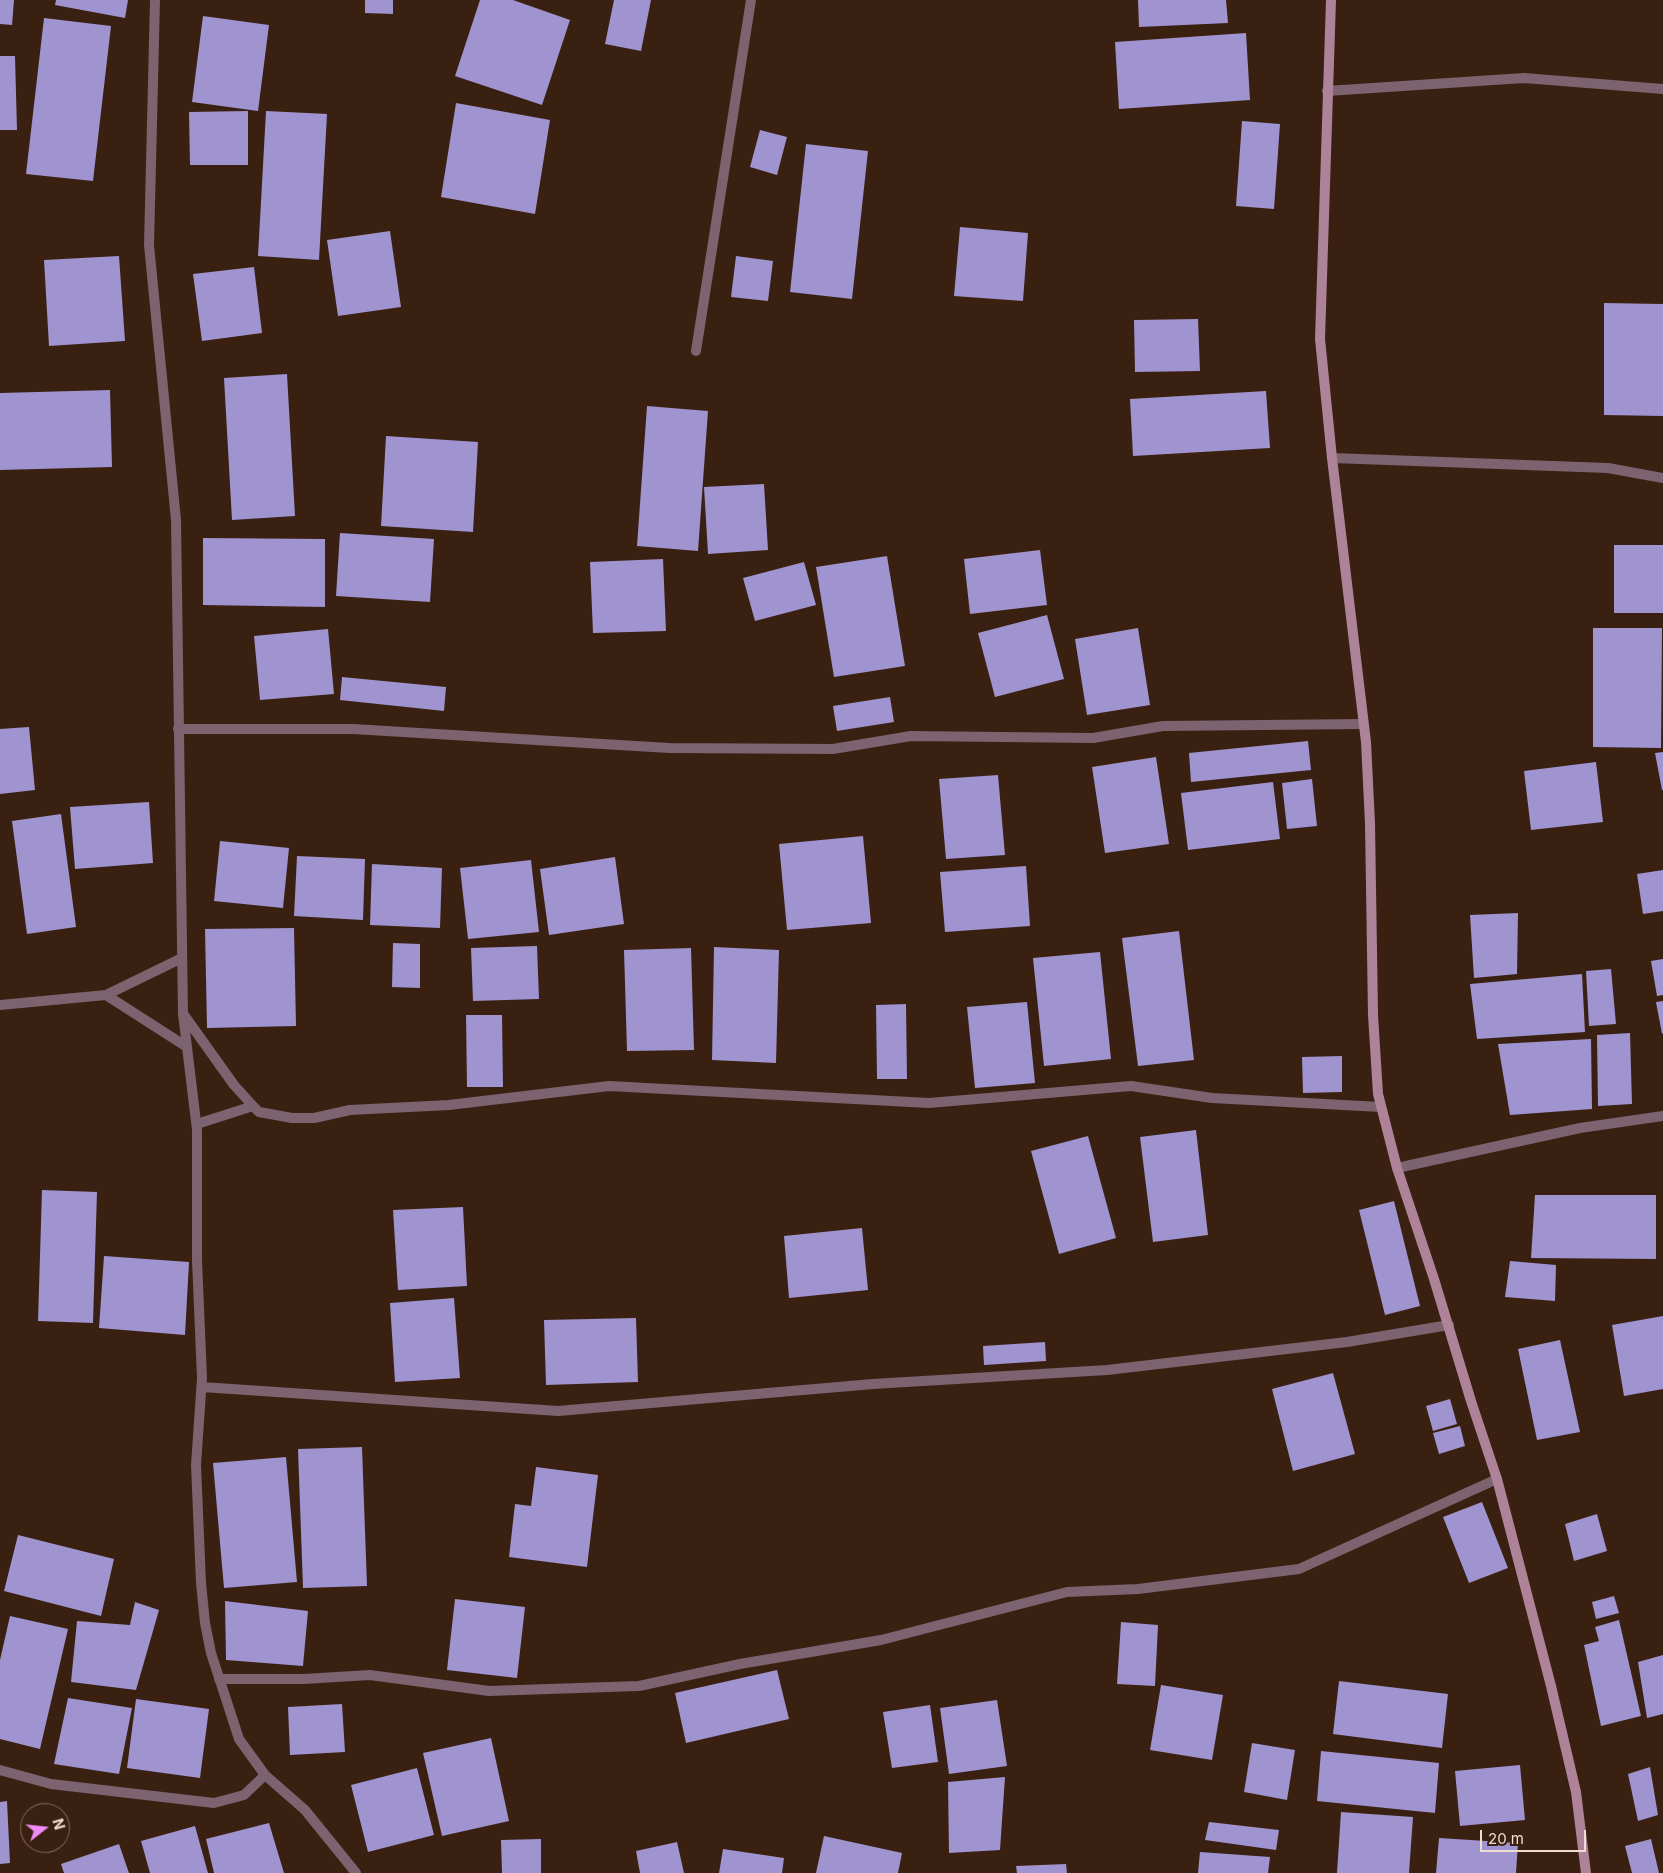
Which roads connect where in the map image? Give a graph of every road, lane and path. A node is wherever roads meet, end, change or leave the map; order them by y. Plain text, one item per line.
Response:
1 (155, 0) edge
2 (751, 0) edge
3 (1331, 0) edge
4 (1663, 89) edge
5 (1327, 91) junction
6 (696, 351) dead end
7 (1332, 458) junction
8 (1663, 478) edge
9 (1363, 724) junction
10 (178, 728) junction
11 (182, 958) junction
12 (106, 995) junction
13 (0, 1005) edge
14 (183, 1014) junction
15 (187, 1047) junction
16 (253, 1106) junction
17 (1381, 1108) junction
18 (1663, 1116) edge
19 (197, 1124) junction
20 (1396, 1168) junction
21 (1449, 1325) junction
22 (202, 1388) junction
23 (1497, 1479) junction
24 (219, 1679) junction
25 (0, 1770) edge
26 (265, 1775) junction
27 (356, 1873) edge
28 (1586, 1873) edge

1 - 10 street
2 - 6 street
3 - 5 street
4 - 5 street
5 - 7 street
7 - 8 street
7 - 9 street
9 - 10 street
9 - 17 street
10 - 11 street
11 - 12 street
11 - 14 street
12 - 13 street
12 - 15 street
14 - 15 street
14 - 16 street
15 - 19 street
16 - 17 street
16 - 19 street
17 - 20 street
18 - 20 street
19 - 22 street
20 - 21 street
21 - 22 street
21 - 23 street
22 - 24 street
23 - 24 street
23 - 28 street
24 - 26 street
25 - 26 street
26 - 27 street

